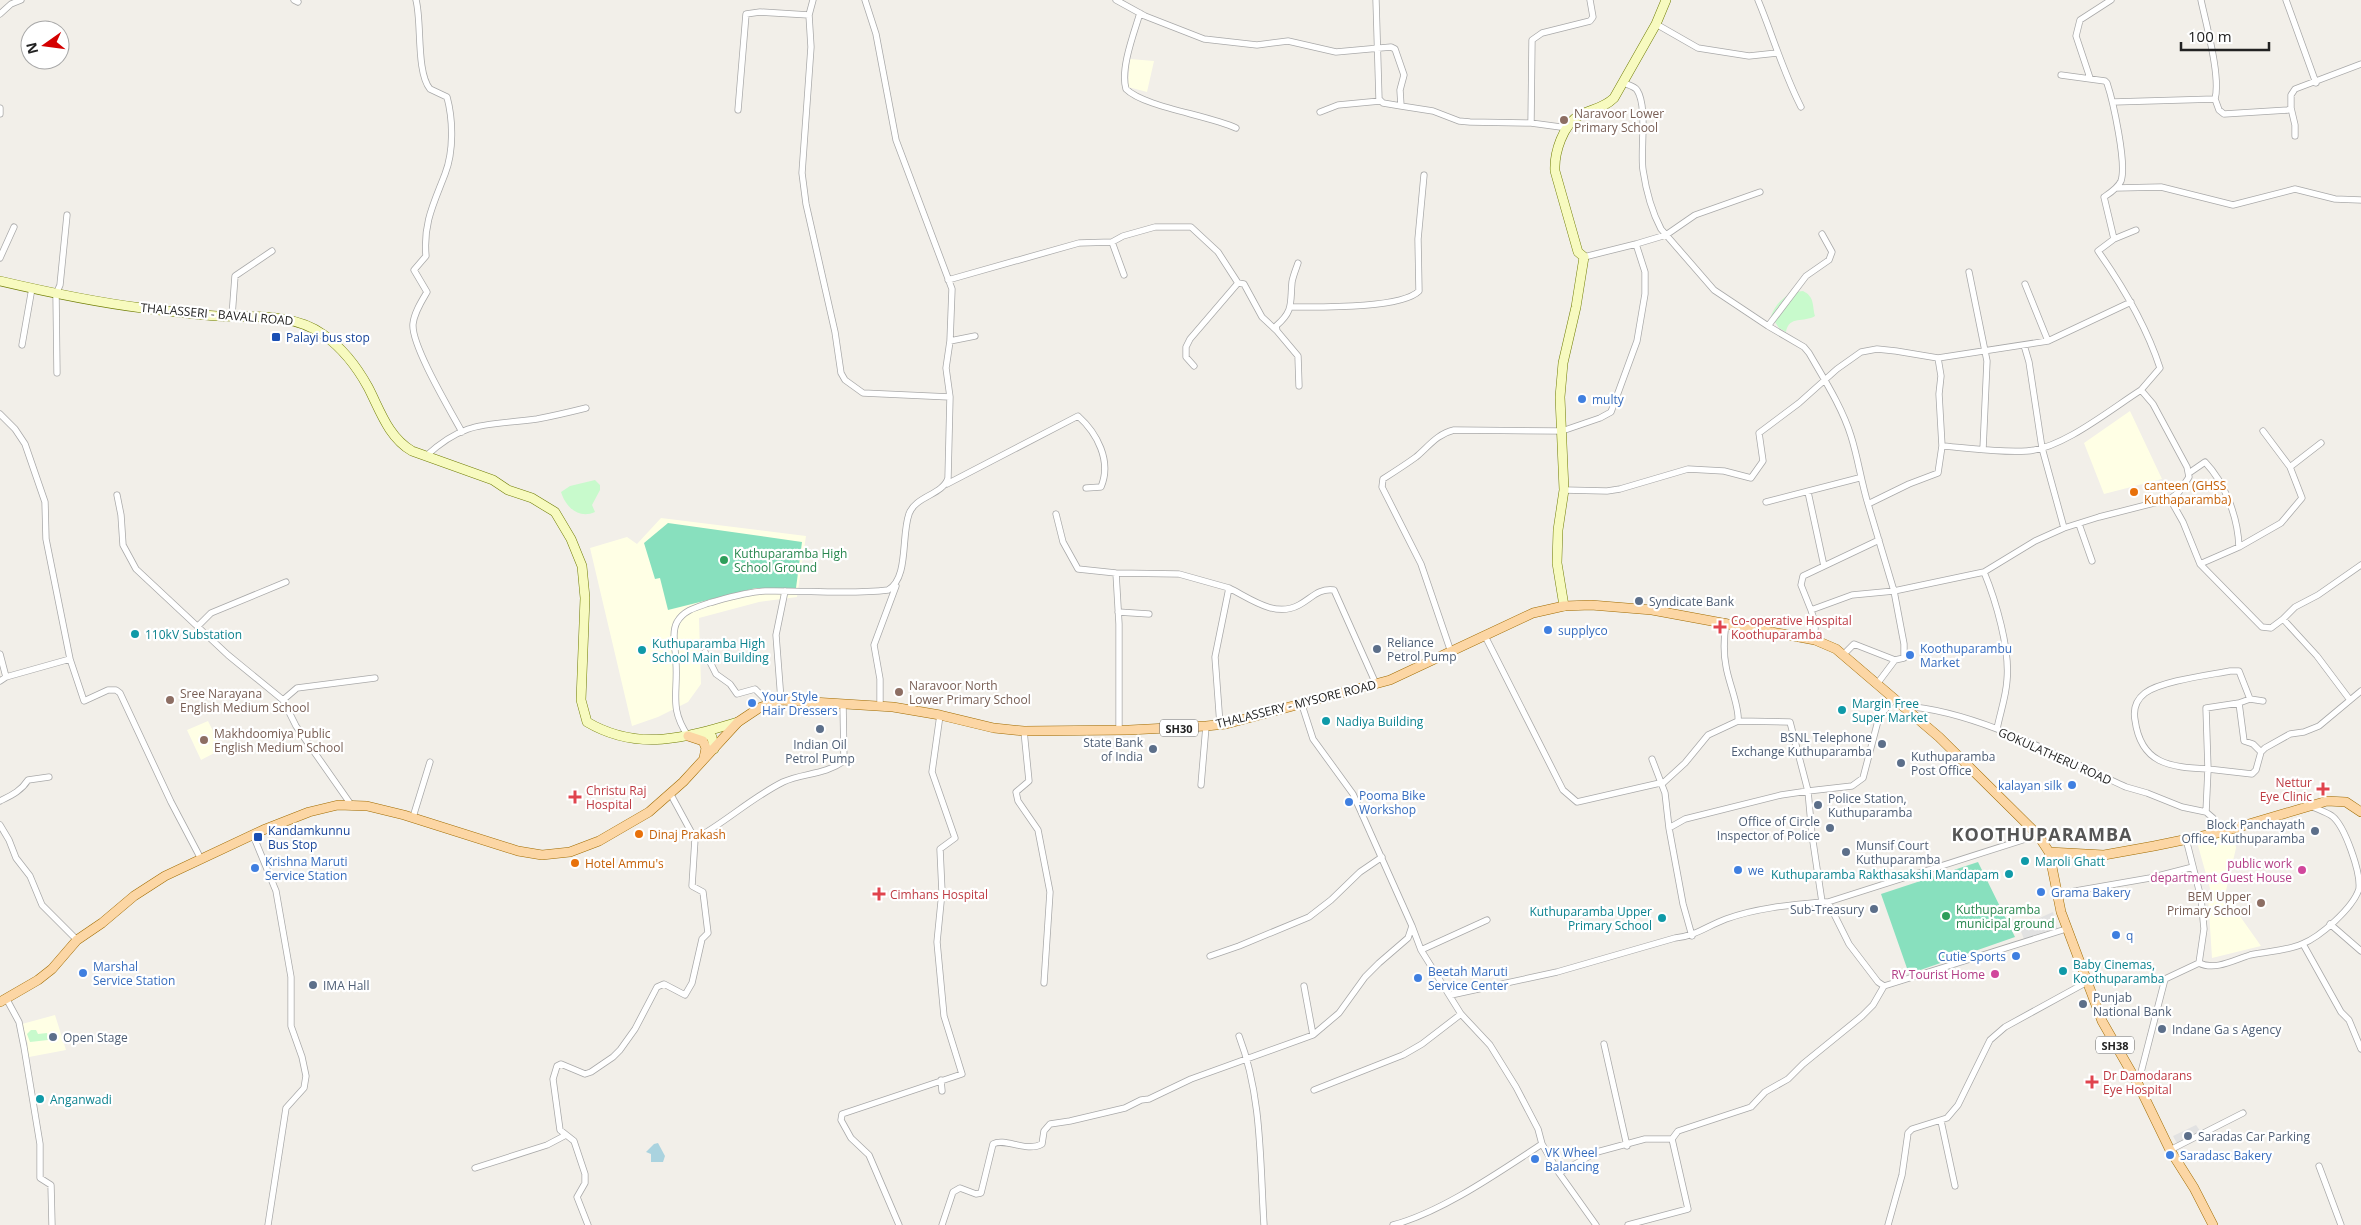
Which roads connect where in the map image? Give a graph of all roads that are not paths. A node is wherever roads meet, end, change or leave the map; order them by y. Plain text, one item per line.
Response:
1 (21, 0) edge
2 (416, 0) edge
3 (812, 0) edge
4 (865, 0) edge
5 (1116, 0) edge
6 (1376, 0) edge
7 (1590, 0) edge
8 (1666, 0) edge
9 (1758, 0) edge
10 (2111, 0) edge
11 (2201, 0) edge
12 (2286, 0) edge
13 (9, 2) edge
14 (1140, 13) junction
15 (0, 14) edge
16 (809, 15) junction
17 (1656, 24) junction
18 (1378, 48) junction
19 (1777, 53) junction
20 (2361, 64) edge
21 (2061, 75) dead end
22 (2090, 78) junction
23 (1624, 83) junction
24 (2316, 83) junction
25 (2215, 99) junction
26 (1380, 101) junction
27 (2113, 102) junction
28 (1401, 106) junction
29 (1800, 107) dead end
30 (0, 108) edge
31 (2291, 108) junction
32 (738, 110) dead end
33 (1320, 112) dead end
34 (0, 114) edge
35 (1531, 123) junction
36 (1236, 128) dead end
37 (1568, 128) junction
38 (2295, 136) dead end
39 (1424, 174) dead end
40 (2116, 188) junction
41 (1760, 192) dead end
42 (2361, 200) edge
43 (67, 215) dead end
44 (14, 227) dead end
45 (2136, 230) dead end
46 (1822, 234) dead end
47 (1666, 235) junction
48 (2114, 239) junction
49 (1112, 242) junction
50 (1636, 244) junction
51 (272, 251) dead end
52 (1584, 257) junction
53 (0, 258) edge
54 (1298, 263) dead end
55 (1969, 272) dead end
56 (1124, 275) dead end
57 (948, 280) junction
58 (0, 281) edge
59 (1238, 283) junction
60 (2025, 284) dead end
61 (32, 288) junction
62 (56, 294) junction
63 (2131, 302) junction
64 (1291, 307) junction
65 (232, 316) junction
66 (1768, 326) junction
67 (1276, 331) junction
68 (975, 336) dead end
69 (950, 341) junction
70 (2048, 341) junction
71 (22, 345) dead end
72 (2024, 345) junction
73 (1985, 351) junction
74 (1938, 358) junction
75 (1194, 366) dead end
76 (57, 373) dead end
77 (1824, 379) junction
78 (1299, 386) dead end
79 (2141, 390) junction
80 (950, 398) junction
81 (586, 408) dead end
82 (0, 414) edge
83 (1562, 431) junction
84 (462, 432) junction
85 (2263, 432) dead end
86 (2321, 443) dead end
87 (1942, 446) junction
88 (2042, 448) junction
89 (1983, 449) junction
90 (426, 456) junction
91 (2290, 467) junction
92 (2189, 473) junction
93 (1860, 478) junction
94 (947, 484) junction
95 (1086, 488) dead end
96 (1564, 490) junction
97 (1808, 492) junction
98 (117, 495) dead end
99 (2170, 499) junction
100 (1766, 502) dead end
101 (1868, 504) junction
102 (1056, 514) dead end
103 (2079, 524) junction
104 (2064, 528) junction
105 (1879, 540) junction
106 (2239, 547) junction
107 (2092, 560) dead end
108 (2200, 564) junction
109 (2361, 565) edge
110 (1824, 566) junction
111 (1984, 572) junction
112 (1116, 573) junction
113 (286, 582) dead end
114 (896, 586) junction
115 (1229, 588) junction
116 (1894, 591) junction
117 (785, 592) junction
118 (1564, 606) junction
119 (1811, 610) junction
120 (1118, 612) junction
121 (1149, 614) dead end
122 (2283, 619) junction
123 (1726, 622) junction
124 (198, 626) junction
125 (1485, 636) junction
126 (1815, 640) junction
127 (705, 652) dead end
128 (1451, 652) junction
129 (0, 654) edge
130 (1844, 654) junction
131 (70, 659) junction
132 (1895, 660) junction
133 (6, 677) junction
134 (375, 678) dead end
135 (0, 681) edge
136 (1376, 684) junction
137 (1877, 684) junction
138 (2361, 691) edge
139 (1894, 698) junction
140 (2250, 699) junction
141 (283, 700) junction
142 (781, 700) junction
143 (2350, 700) junction
144 (2263, 701) dead end
145 (843, 703) junction
146 (2239, 703) junction
147 (770, 704) junction
148 (1302, 705) junction
149 (880, 706) junction
150 (1902, 706) junction
151 (940, 715) junction
152 (1738, 721) junction
153 (738, 722) junction
154 (1220, 725) junction
155 (1206, 726) junction
156 (1997, 729) junction
157 (1119, 730) junction
158 (1024, 731) junction
159 (703, 732) junction
160 (688, 736) junction
161 (714, 749) junction
162 (2261, 752) junction
163 (1652, 759) dead end
164 (704, 761) junction
165 (430, 762) dead end
166 (2208, 768) junction
167 (49, 777) dead end
168 (1661, 783) junction
169 (1201, 785) dead end
170 (1808, 791) junction
171 (670, 793) junction
172 (0, 801) edge
173 (2309, 805) junction
174 (352, 806) junction
175 (2206, 812) junction
176 (2361, 812) edge
177 (413, 817) junction
178 (0, 825) edge
179 (1669, 828) junction
180 (2216, 833) junction
181 (253, 835) junction
182 (2038, 836) junction
183 (695, 839) junction
184 (2186, 839) junction
185 (2050, 852) junction
186 (1382, 857) junction
187 (200, 859) junction
188 (2193, 867) junction
189 (2058, 894) junction
190 (1825, 902) junction
191 (1487, 920) dead end
192 (2330, 924) junction
193 (1412, 926) junction
194 (2066, 929) junction
195 (1692, 936) junction
196 (77, 940) junction
197 (2303, 944) junction
198 (1421, 950) junction
199 (2361, 951) edge
200 (1210, 956) dead end
201 (2199, 963) junction
202 (2087, 982) junction
203 (1044, 983) dead end
204 (1304, 986) dead end
205 (1884, 986) junction
206 (1451, 995) junction
207 (3, 1000) edge
208 (1461, 1014) junction
209 (1313, 1035) junction
210 (1239, 1036) dead end
211 (1604, 1044) dead end
212 (2361, 1049) edge
213 (1247, 1058) junction
214 (941, 1080) junction
215 (2138, 1084) junction
216 (1314, 1090) dead end
217 (942, 1091) dead end
218 (2243, 1113) dead end
219 (1941, 1121) junction
220 (566, 1135) junction
221 (1672, 1139) junction
222 (1542, 1144) junction
223 (1627, 1146) junction
224 (2170, 1150) junction
225 (2319, 1166) dead end
226 (475, 1168) dead end
227 (1559, 1173) junction
228 (1955, 1186) dead end
229 (52, 1225) edge
230 (268, 1225) edge
231 (588, 1225) edge
232 (899, 1225) edge
233 (942, 1225) edge
234 (1264, 1225) edge
235 (1393, 1225) edge
236 (1595, 1225) edge
237 (1628, 1225) edge
238 (1888, 1225) edge
239 (2213, 1225) edge
240 (2341, 1225) edge

1 - 13 street
2 - 84 street
3 - 16 street
4 - 57 street
5 - 14 street
6 - 18 street
7 - 35 street
8 - 17 main road
9 - 19 street
10 - 22 street
11 - 25 street
12 - 24 street
13 - 15 street
14 - 18 street
14 - 36 street
16 - 32 street
16 - 80 street
17 - 19 street
17 - 23 main road
18 - 26 street
18 - 28 street
19 - 29 street
20 - 24 street
21 - 22 street
22 - 27 street
23 - 37 main road
23 - 47 street
24 - 31 street
25 - 27 street
25 - 31 street
26 - 28 street
26 - 33 street
27 - 40 street
28 - 35 street
30 - 34 street
31 - 38 street
35 - 37 street
37 - 52 main road
39 - 64 street
40 - 42 street
40 - 48 street
41 - 47 street
43 - 62 street
44 - 53 street
45 - 48 street
46 - 66 street
47 - 50 street
47 - 66 street
48 - 63 street
49 - 56 street
49 - 57 street
49 - 59 street
50 - 52 street
50 - 83 street
51 - 65 street
52 - 83 main road
54 - 64 street
55 - 73 street
57 - 69 street
58 - 61 main road, THALASSERI - BAVALI ROAD
59 - 67 street
59 - 75 street
60 - 70 street
61 - 62 main road, THALASSERI - BAVALI ROAD
61 - 71 street
62 - 65 main road, THALASSERI - BAVALI ROAD
62 - 76 street
63 - 70 street
63 - 79 street
64 - 67 street
65 - 90 main road, THALASSERI - BAVALI ROAD
66 - 77 street
67 - 78 street
68 - 69 street
69 - 80 street
70 - 72 street
72 - 73 street
72 - 88 street
73 - 74 street
73 - 89 street
74 - 77 street
74 - 87 street
77 - 93 street
77 - 96 street
79 - 88 street
79 - 92 street
80 - 94 street
81 - 84 street
82 - 131 street
83 - 96 main road
83 - 128 street
84 - 90 street
85 - 91 street
86 - 91 street
87 - 89 street
87 - 101 street
88 - 89 street
88 - 104 street
90 - 160 main road, THALASSERI - BAVALI ROAD
91 - 106 street
92 - 99 street
92 - 106 street
93 - 97 street
93 - 101 street
94 - 95 street
94 - 114 street
96 - 118 main road
97 - 100 street
97 - 110 street
98 - 124 street
99 - 103 street
99 - 108 street
101 - 105 street
102 - 112 street
103 - 104 street
103 - 107 street
104 - 111 street
105 - 110 street
105 - 116 street
106 - 108 street
108 - 122 street
109 - 122 street
110 - 119 street
111 - 116 street
111 - 156 street
112 - 115 street
112 - 120 street
113 - 124 street
114 - 117 street
114 - 149 street
115 - 136 street
115 - 154 street
116 - 119 street
116 - 132 street
117 - 142 street
117 - 160 street
118 - 123 main road, THALASSERY - MYSORE ROAD / SH30
118 - 125 main road, THALASSERY - MYSORE ROAD / SH30
119 - 126 street
120 - 121 street
120 - 157 street
122 - 143 street
123 - 126 main road, THALASSERY - MYSORE ROAD / SH30
123 - 152 street
124 - 141 street
125 - 128 main road, THALASSERY - MYSORE ROAD / SH30
125 - 168 street
126 - 130 main road, THALASSERY - MYSORE ROAD / SH30
127 - 147 street
128 - 136 main road, THALASSERY - MYSORE ROAD / SH30
129 - 133 street
130 - 132 street
130 - 137 main road, THALASSERY - MYSORE ROAD / SH30
131 - 133 street
131 - 187 street
132 - 137 street
133 - 135 street
134 - 141 street
136 - 148 main road, THALASSERY - MYSORE ROAD / SH30
137 - 139 main road, THALASSERY - MYSORE ROAD / SH30
138 - 143 street
139 - 150 main road, THALASSERY - MYSORE ROAD / SH30
139 - 170 street
140 - 144 street
140 - 146 street
140 - 166 street
141 - 174 street
142 - 145 main road, THALASSERY - MYSORE ROAD / SH30
142 - 147 main road, THALASSERY - MYSORE ROAD / SH30
143 - 162 street
145 - 149 main road, THALASSERY - MYSORE ROAD / SH30
145 - 183 street
146 - 162 street
146 - 166 street
147 - 153 main road, THALASSERY - MYSORE ROAD / SH30
148 - 154 main road, THALASSERY - MYSORE ROAD / SH30
148 - 186 street
149 - 151 main road, THALASSERY - MYSORE ROAD / SH30
150 - 156 street, GOKULATHERU ROAD
150 - 182 main road, THALASSERY - MYSORE ROAD / SH30
151 - 158 main road, THALASSERY - MYSORE ROAD / SH30
151 - 214 street
152 - 168 street
152 - 170 street
153 - 159 main road, THALASSERI - BAVALI ROAD
153 - 161 main road, THALASSERY - MYSORE ROAD / SH30
154 - 155 main road, THALASSERY - MYSORE ROAD / SH30
155 - 157 main road, THALASSERY - MYSORE ROAD / SH30
155 - 169 street
156 - 175 street, GOKULATHERU ROAD
157 - 158 main road, THALASSERY - MYSORE ROAD / SH30
158 - 203 street
159 - 160 main road, THALASSERI - BAVALI ROAD
159 - 161 main road
160 - 164 main road
161 - 164 main road, THALASSERY - MYSORE ROAD / SH30
162 - 166 street
163 - 168 street
164 - 171 main road, THALASSERY - MYSORE ROAD / SH30
165 - 177 street
166 - 175 street
167 - 172 street
168 - 179 street
170 - 179 street
170 - 190 street
171 - 177 main road, THALASSERY - MYSORE ROAD / SH30
171 - 183 street
173 - 176 main road
173 - 180 main road
173 - 192 street
174 - 177 main road, THALASSERY - MYSORE ROAD / SH30
174 - 181 main road, THALASSERY - MYSORE ROAD / SH30
175 - 180 street
178 - 196 street
179 - 195 street
180 - 184 main road
181 - 187 main road, THALASSERY - MYSORE ROAD / SH30
181 - 230 street
182 - 185 main road, THALASSERY - MYSORE ROAD / SH30
182 - 190 street
183 - 220 street
184 - 185 main road
184 - 188 street
185 - 189 main road, SH38
186 - 193 street
186 - 200 street
187 - 196 main road, THALASSERY - MYSORE ROAD / SH30
188 - 189 street
188 - 201 street
189 - 194 main road, SH38
190 - 195 street
190 - 205 street
191 - 198 street
192 - 197 street
192 - 199 street
193 - 198 street
193 - 209 street
194 - 202 main road, SH38
194 - 205 street
195 - 206 street
196 - 207 main road, THALASSERY - MYSORE ROAD / SH30
197 - 201 street
197 - 212 street
198 - 206 street
201 - 215 street
202 - 215 main road, SH38
202 - 219 street
204 - 209 street
205 - 221 street
206 - 208 street
207 - 229 street
208 - 216 street
208 - 222 street
209 - 213 street
210 - 213 street
211 - 223 street
213 - 233 street
213 - 234 street
214 - 217 street
214 - 232 street
215 - 224 main road, SH38
218 - 224 street
219 - 228 street
219 - 238 street
220 - 226 street
220 - 231 street
221 - 223 street
221 - 237 street
222 - 227 street
222 - 235 street
223 - 227 street
224 - 239 main road, SH38
225 - 240 street
227 - 236 street

